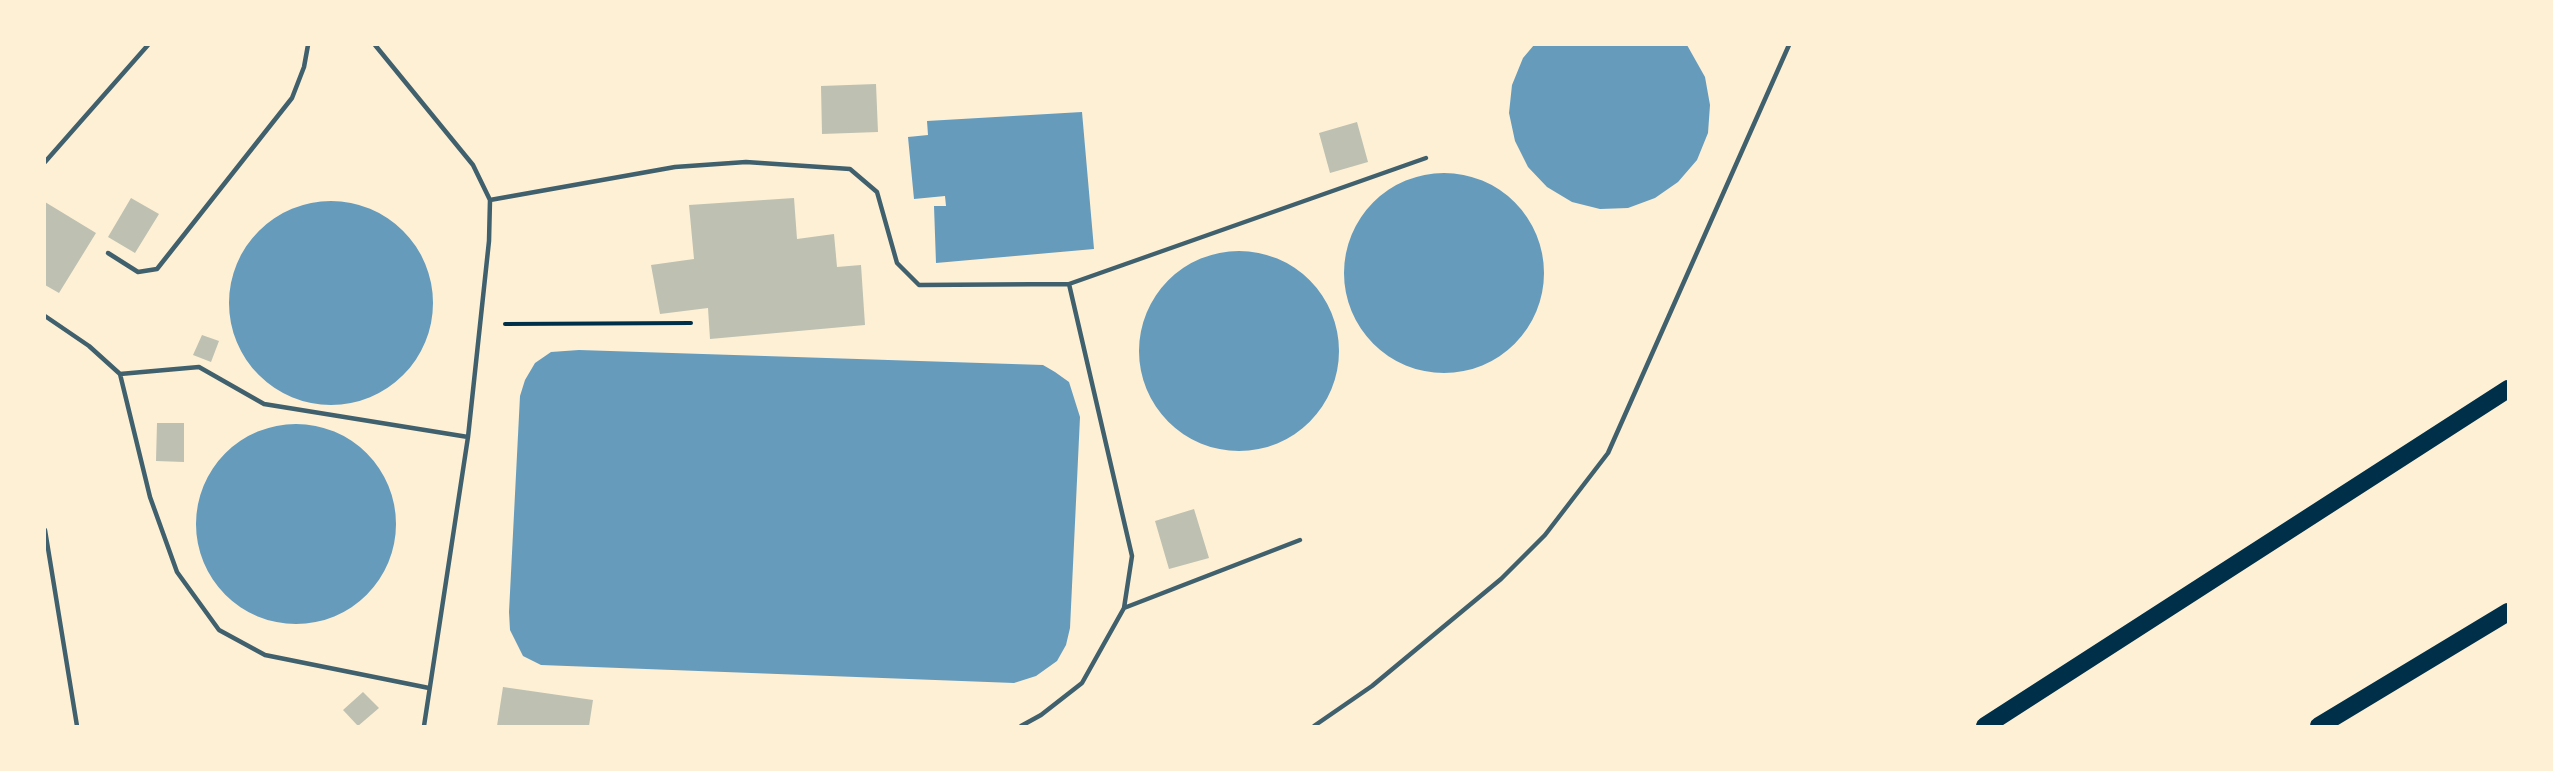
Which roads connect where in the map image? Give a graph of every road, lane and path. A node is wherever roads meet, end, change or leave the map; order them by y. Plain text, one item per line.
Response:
1 (148, 45) edge
2 (308, 45) edge
3 (375, 45) edge
4 (1789, 45) edge
5 (1426, 158) dead end
6 (45, 162) edge
7 (490, 200) junction
8 (108, 253) dead end
9 (1069, 284) junction
10 (45, 316) edge
11 (692, 323) dead end
12 (480, 324) junction
13 (120, 375) junction
14 (2508, 389) edge
15 (468, 437) junction
16 (45, 530) edge
17 (1300, 540) dead end
18 (1124, 608) junction
19 (2508, 612) edge
20 (429, 688) junction
21 (77, 726) edge
22 (424, 726) edge
23 (1021, 726) edge
24 (1314, 726) edge
25 (1985, 726) edge
26 (2319, 726) edge

1 - 6 lane
2 - 8 lane
3 - 7 lane
4 - 24 lane
5 - 9 lane
7 - 9 lane
7 - 12 lane
9 - 18 lane
10 - 13 lane
11 - 12 path
12 - 15 lane
13 - 15 lane
13 - 20 lane
14 - 25 highway
15 - 20 lane
16 - 21 lane
17 - 18 lane
18 - 23 lane
19 - 26 highway
20 - 22 lane

